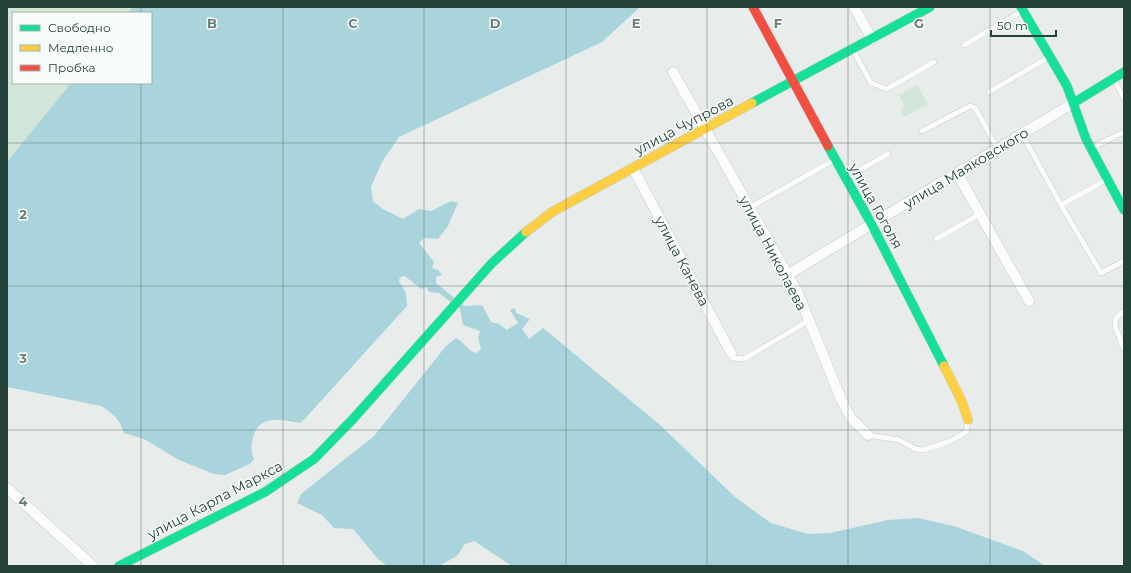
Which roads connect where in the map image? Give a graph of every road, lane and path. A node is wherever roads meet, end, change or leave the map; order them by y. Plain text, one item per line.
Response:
1 (753, 7) edge
2 (854, 7) edge
3 (930, 7) edge
4 (1022, 9) edge
5 (872, 38) junction
6 (964, 45) dead end
7 (853, 49) junction
8 (1050, 57) junction
9 (934, 62) dead end
10 (673, 72) dead end
11 (1124, 72) edge
12 (1114, 78) junction
13 (792, 82) junction
14 (989, 92) dead end
15 (1124, 99) edge
16 (1074, 102) junction
17 (704, 130) junction
18 (1124, 130) edge
19 (922, 131) dead end
20 (1022, 134) junction
21 (1091, 148) junction
22 (998, 149) junction
23 (888, 154) dead end
24 (834, 159) junction
25 (634, 168) junction
26 (957, 173) junction
27 (845, 179) junction
28 (1107, 180) junction
29 (1061, 205) junction
30 (749, 208) junction
31 (1124, 210) edge
32 (980, 214) junction
33 (872, 225) junction
34 (936, 239) dead end
35 (1124, 260) edge
36 (787, 275) junction
37 (1029, 300) dead end
38 (1124, 311) edge
39 (449, 312) joint
40 (808, 321) junction
41 (1124, 349) edge
42 (731, 353) joint
43 (968, 420) joint
44 (868, 435) joint
45 (7, 488) edge
46 (93, 566) edge
47 (119, 566) edge

1 - 13 street, улица Гоголя
2 - 5 street
3 - 5 street, улица Чупрова
4 - 6 lane
4 - 8 street
5 - 7 street, улица Чупрова
7 - 9 lane
7 - 13 street, улица Чупрова
8 - 14 lane
8 - 16 street
10 - 17 street, улица Николаева
11 - 12 street, улица Маяковского
12 - 15 lane
12 - 16 street, улица Маяковского
13 - 17 street, улица Чупрова
13 - 24 street, улица Гоголя
16 - 20 street, улица Маяковского
16 - 21 street
17 - 25 street, улица Чупрова
17 - 30 street, улица Николаева
18 - 21 lane
19 - 22 lane
20 - 22 street, улица Маяковского
20 - 29 lane
21 - 28 street
22 - 26 street, улица Маяковского
23 - 27 lane
24 - 27 street, улица Гоголя
24 - 30 lane
25 - 39 street, улица Чупрова
25 - 42 street, улица Канева
26 - 32 street
26 - 33 street, улица Маяковского
27 - 33 street, улица Гоголя
28 - 29 lane
28 - 31 street
29 - 35 lane
30 - 36 street, улица Николаева
32 - 34 lane
32 - 37 street
33 - 36 street, улица Маяковского
33 - 43 street, улица Гоголя
36 - 40 street, улица Николаева
38 - 41 lane
39 - 47 street, улица Карла Маркса
40 - 42 lane
40 - 44 street, улица Николаева
43 - 44 lane
45 - 46 street

